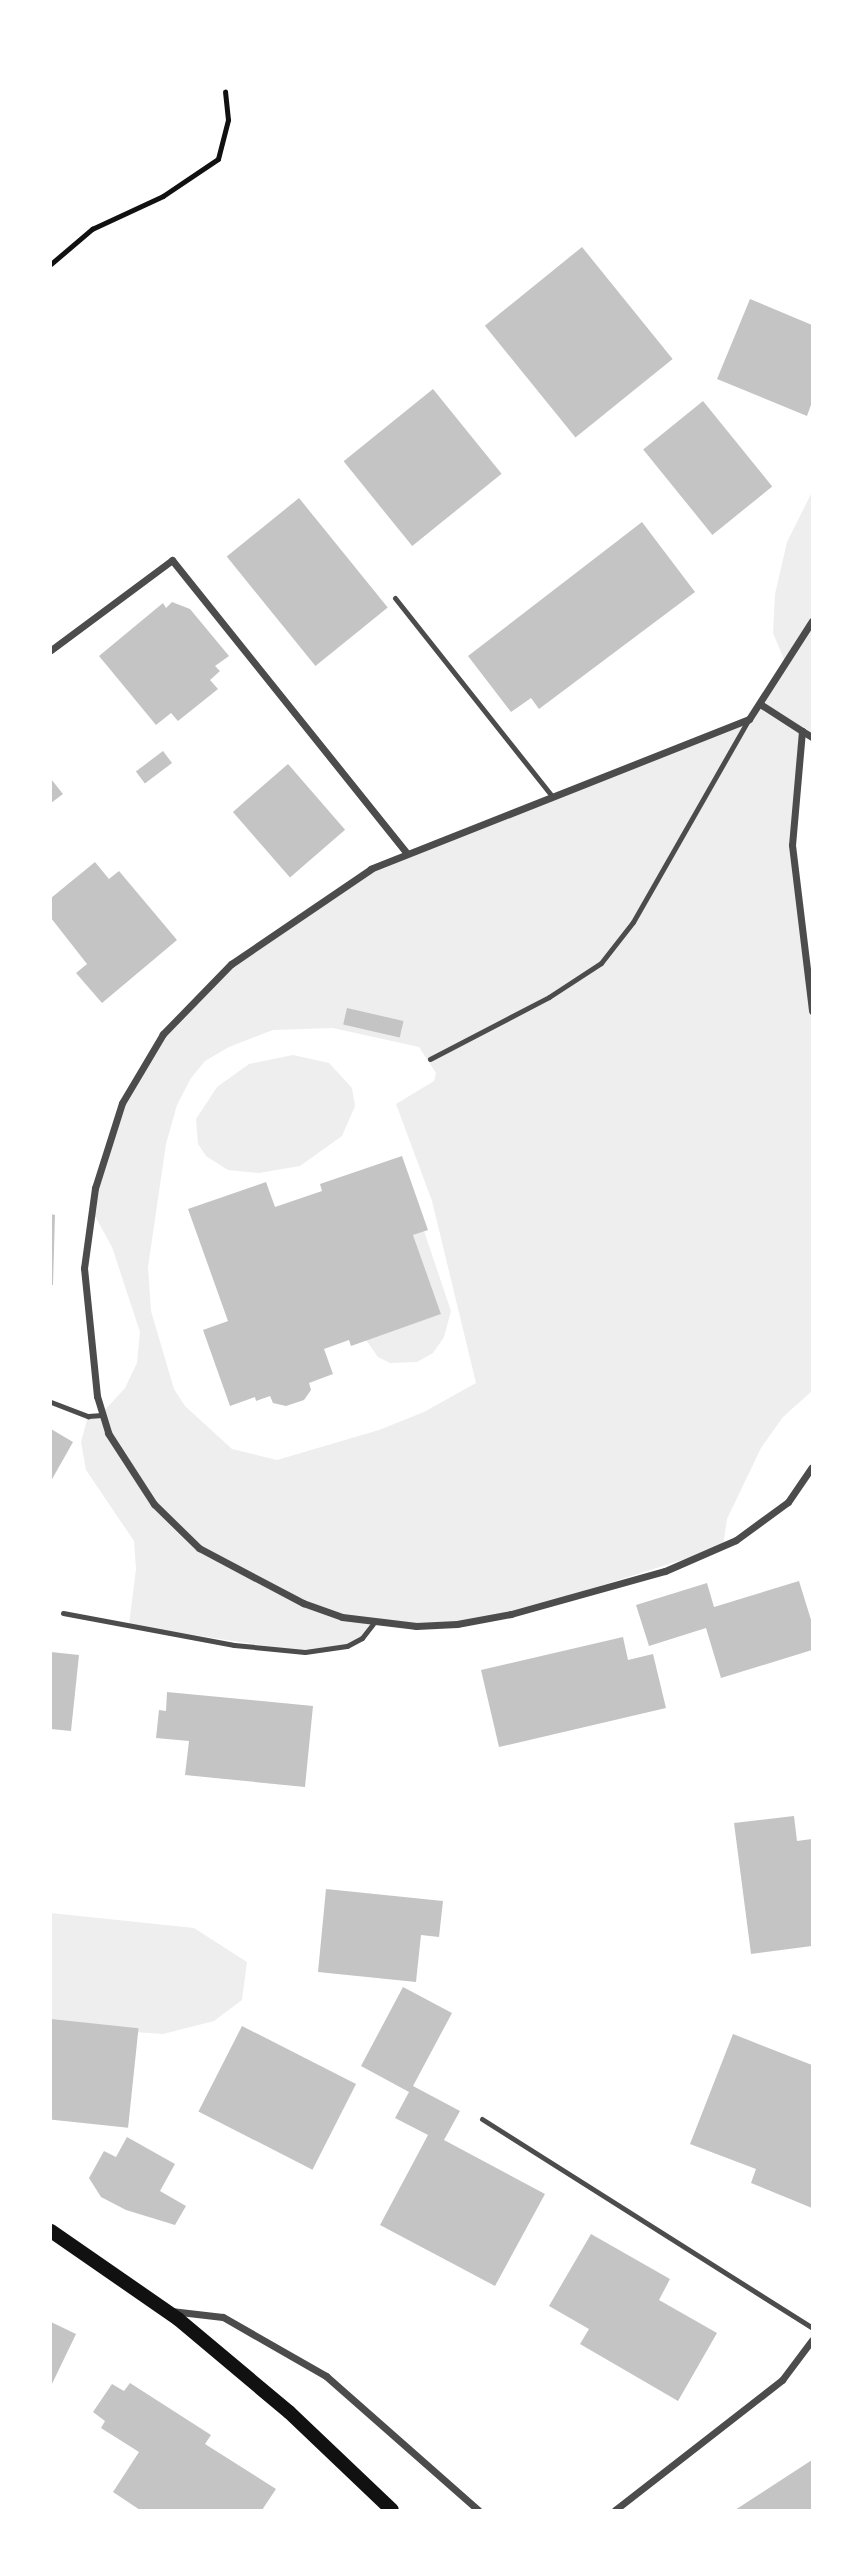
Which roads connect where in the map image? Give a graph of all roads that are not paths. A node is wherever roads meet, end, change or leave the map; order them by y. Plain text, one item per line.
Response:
1 (395, 598) dead end
2 (812, 621) edge
3 (51, 650) edge
4 (760, 704) junction
5 (750, 719) junction
6 (802, 731) junction
7 (812, 737) edge
8 (552, 796) junction
9 (407, 853) junction
10 (812, 1011) edge
11 (430, 1059) dead end
12 (51, 1402) edge
13 (102, 1415) junction
14 (812, 1467) edge
15 (63, 1613) dead end
16 (373, 1624) junction
17 (482, 2119) dead end
18 (51, 2231) edge
19 (167, 2311) junction
20 (812, 2328) edge
21 (812, 2340) edge
22 (392, 2510) edge
23 (478, 2510) edge
24 (615, 2510) edge

1 - 8 lane
2 - 4 street
3 - 9 street
4 - 5 street
4 - 6 street
5 - 8 street
5 - 11 lane
6 - 7 street
6 - 10 street
8 - 9 street
9 - 13 street
12 - 13 lane
13 - 16 street
14 - 16 street
15 - 16 lane
17 - 20 lane
18 - 19 main road
19 - 22 main road
19 - 23 street
21 - 24 street

